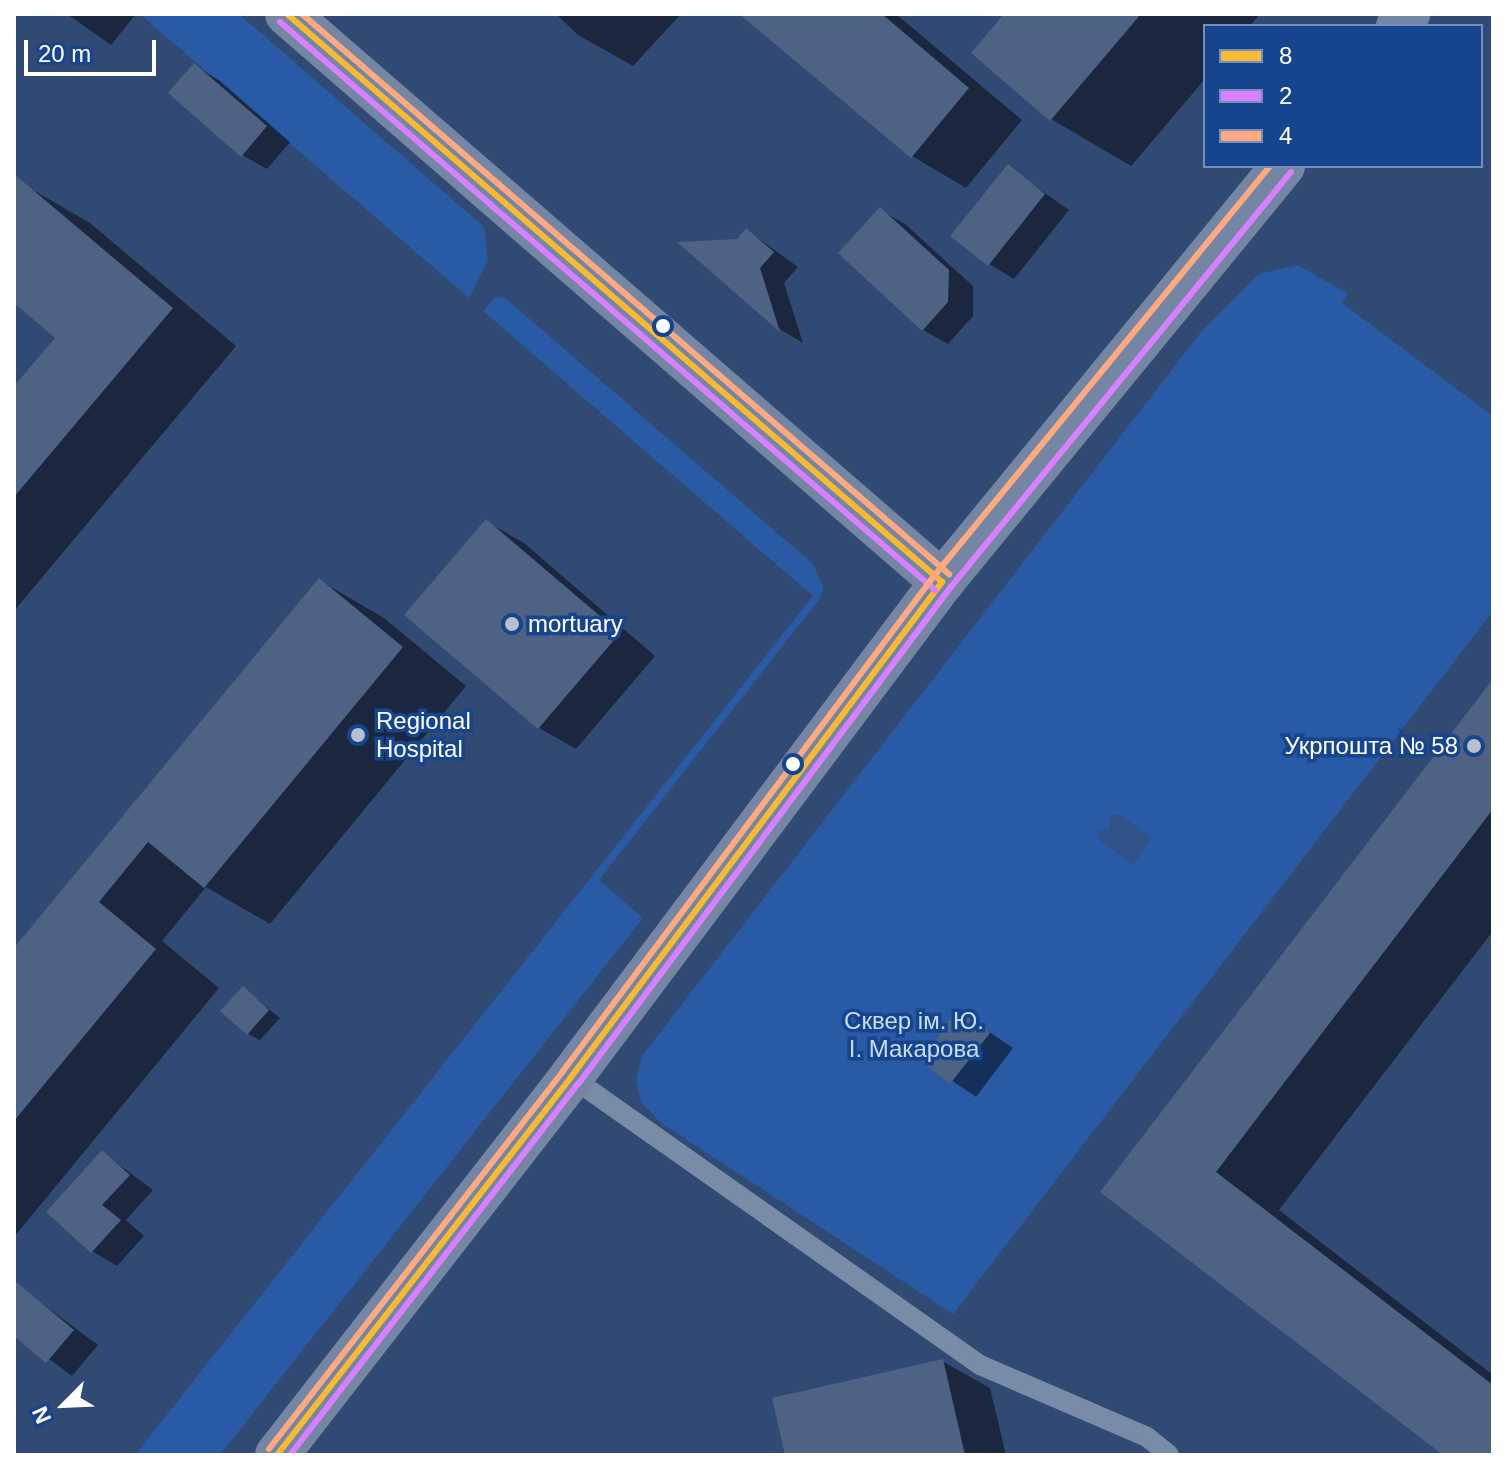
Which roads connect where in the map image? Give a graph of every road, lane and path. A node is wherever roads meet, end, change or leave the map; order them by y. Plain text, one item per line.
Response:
1 (287, 14) edge
2 (1281, 168) edge
3 (942, 582) junction
4 (571, 1077) junction
5 (277, 1455) edge
6 (1169, 1455) edge

1 - 3 street
2 - 3 street
3 - 4 street
4 - 5 street
4 - 6 lane

